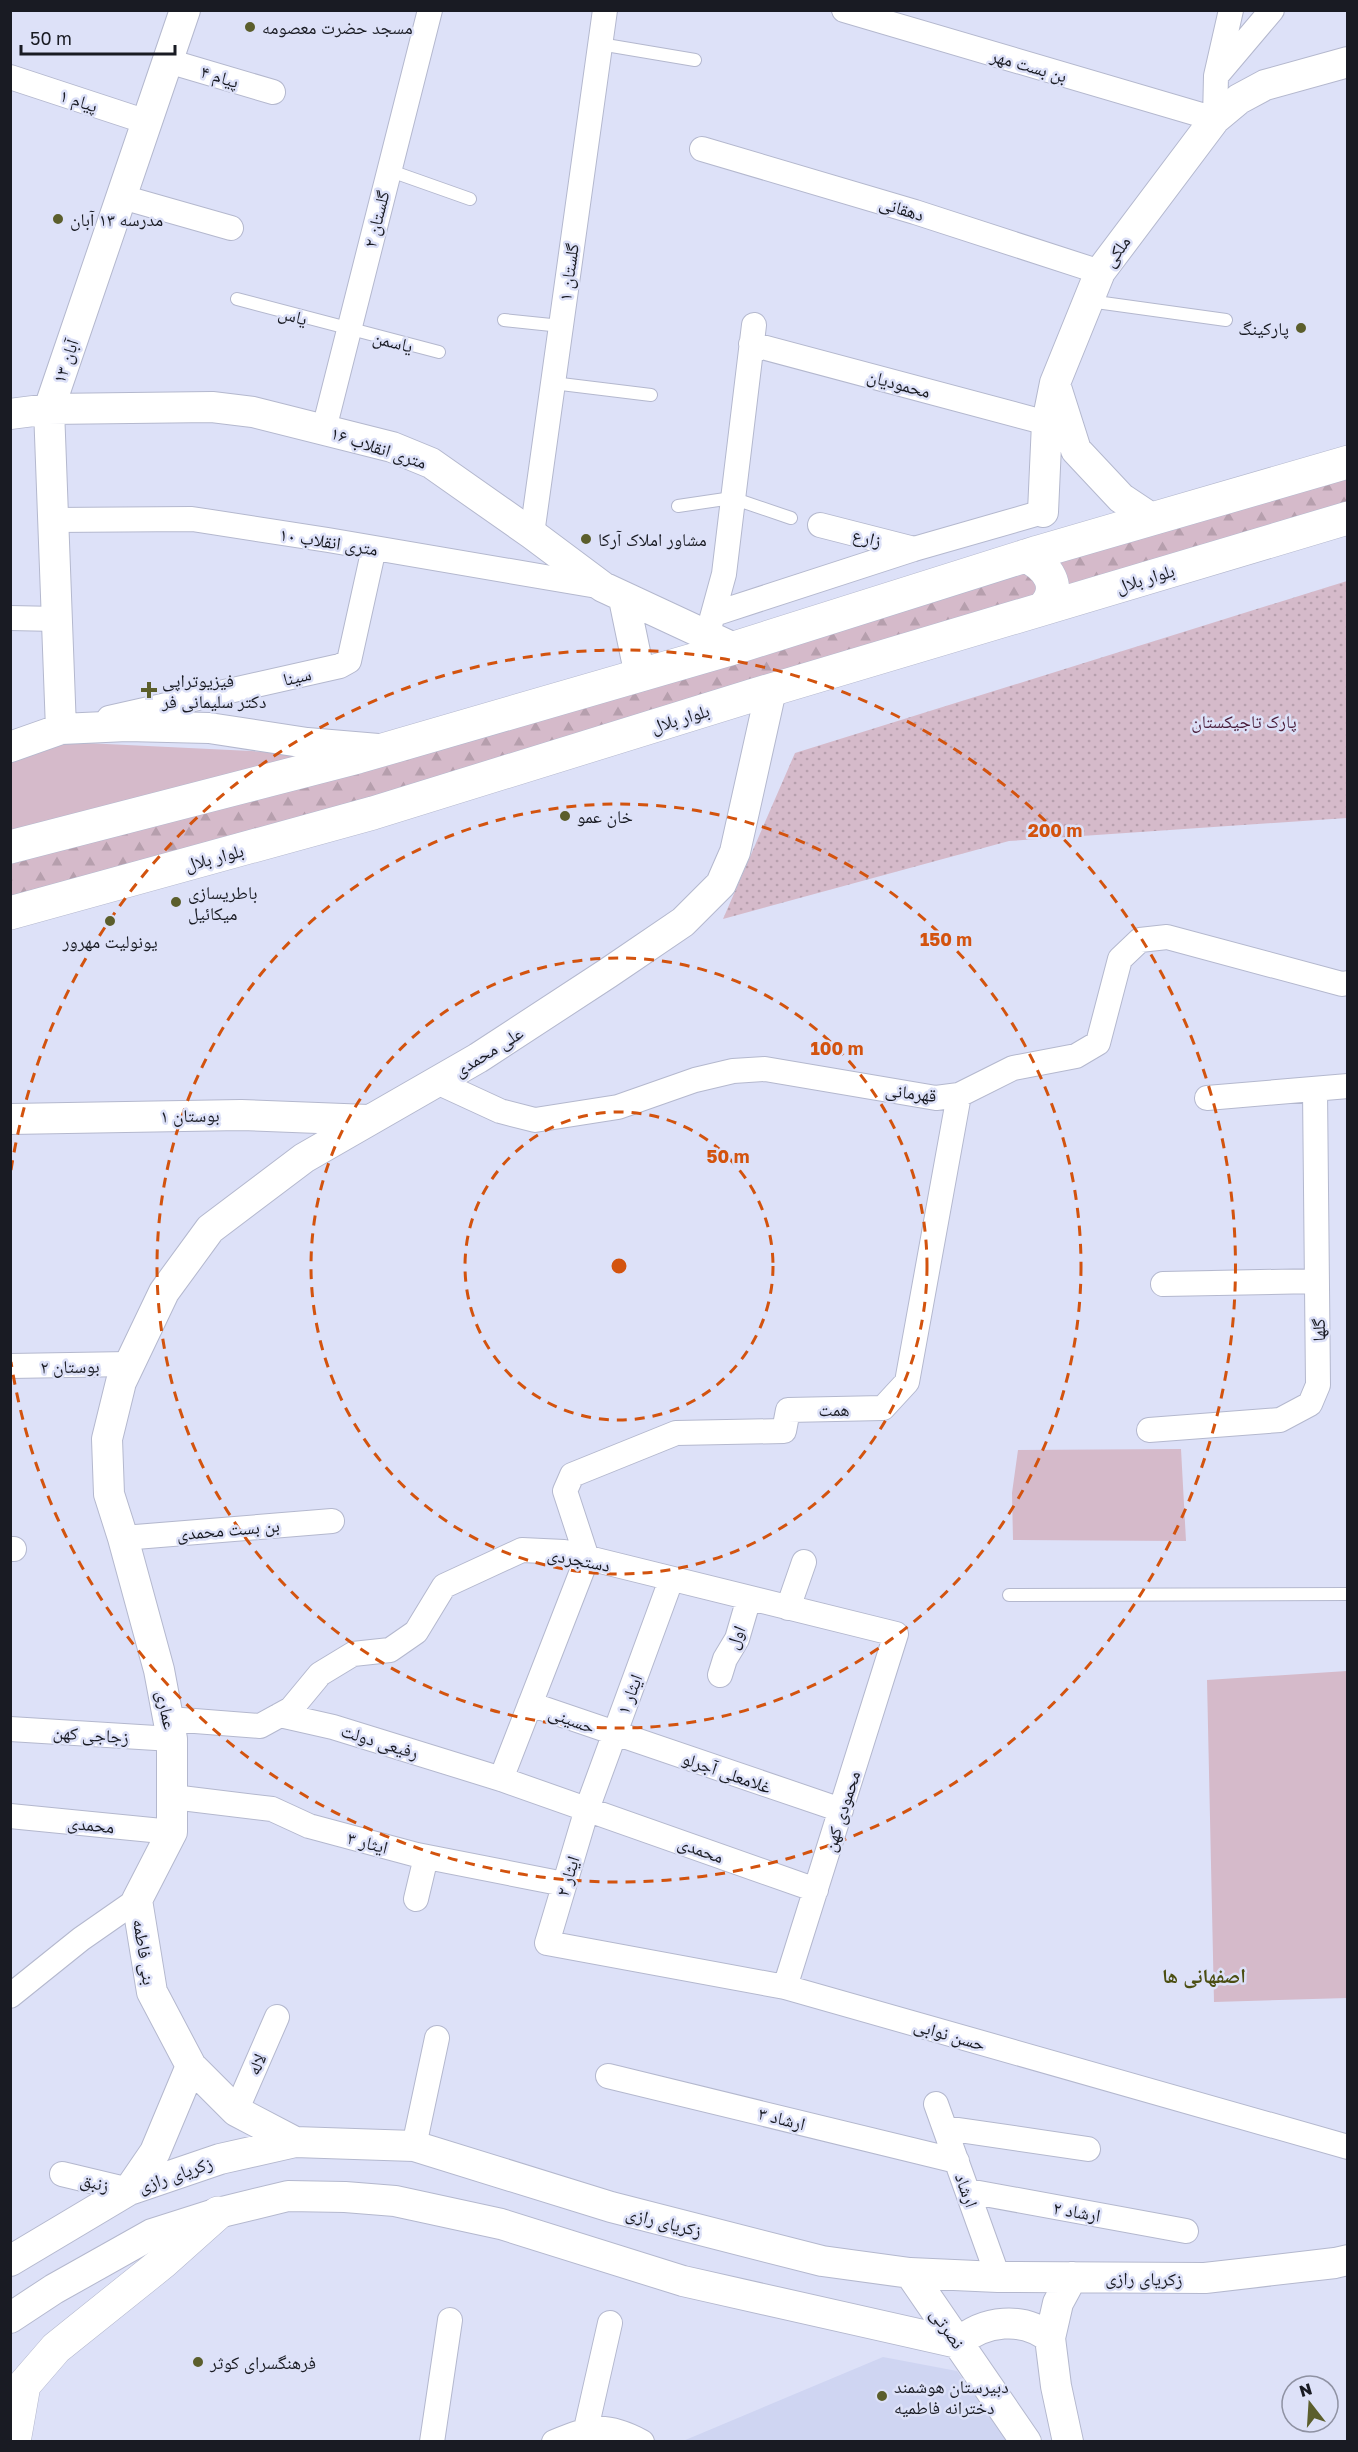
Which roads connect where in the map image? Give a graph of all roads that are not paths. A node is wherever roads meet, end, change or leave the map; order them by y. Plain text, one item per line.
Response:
1 (185, 10) edge
2 (430, 10) edge
3 (605, 10) edge
4 (844, 10) edge
5 (1272, 10) edge
6 (1226, 12) edge
7 (600, 44) junction
8 (696, 60) dead end
9 (168, 61) junction
10 (1347, 62) edge
11 (1216, 76) junction
12 (10, 77) edge
13 (273, 92) dead end
14 (147, 122) junction
15 (1208, 126) junction
16 (702, 149) dead end
17 (388, 170) junction
18 (122, 196) junction
19 (470, 199) dead end
20 (231, 228) dead end
21 (1100, 273) junction
22 (237, 300) dead end
23 (1089, 301) junction
24 (504, 320) dead end
25 (1226, 321) dead end
26 (561, 326) junction
27 (348, 330) junction
28 (439, 352) dead end
29 (553, 383) junction
30 (1055, 383) junction
31 (651, 395) dead end
32 (49, 409) junction
33 (10, 414) edge
34 (1047, 423) junction
35 (324, 429) junction
36 (1347, 462) edge
37 (732, 498) junction
38 (678, 506) dead end
39 (1043, 512) joint
40 (790, 518) dead end
41 (1151, 518) junction
42 (1347, 518) edge
43 (53, 520) junction
44 (820, 525) dead end
45 (532, 534) junction
46 (374, 548) junction
47 (914, 549) junction
48 (1024, 556) junction
49 (613, 593) junction
50 (1043, 608) junction
51 (10, 618) edge
52 (57, 619) junction
53 (718, 633) junction
54 (640, 676) junction
55 (771, 690) junction
56 (61, 729) junction
57 (10, 747) edge
58 (384, 750) junction
59 (10, 847) edge
60 (10, 913) edge
61 (1347, 983) edge
62 (437, 1082) junction
63 (1347, 1086) edge
64 (1315, 1090) junction
65 (959, 1095) junction
66 (1207, 1098) dead end
67 (10, 1119) edge
68 (369, 1120) junction
69 (1317, 1281) junction
70 (1163, 1284) dead end
71 (129, 1364) junction
72 (10, 1366) edge
73 (1149, 1430) dead end
74 (332, 1521) dead end
75 (123, 1538) junction
76 (587, 1558) junction
77 (804, 1562) dead end
78 (672, 1580) junction
79 (1347, 1594) edge
80 (1009, 1595) dead end
81 (749, 1598) junction
82 (788, 1608) junction
83 (896, 1634) joint
84 (720, 1675) dead end
85 (531, 1704) junction
86 (280, 1715) junction
87 (10, 1729) edge
88 (170, 1729) junction
89 (614, 1734) junction
90 (501, 1779) junction
91 (173, 1797) junction
92 (587, 1809) junction
93 (841, 1810) junction
94 (10, 1816) edge
95 (172, 1832) junction
96 (426, 1857) junction
97 (564, 1884) junction
98 (816, 1890) junction
99 (416, 1899) dead end
100 (137, 1900) junction
101 (547, 1943) joint
102 (785, 1987) junction
103 (10, 1996) edge
104 (277, 2017) dead end
105 (437, 2038) dead end
106 (191, 2066) junction
107 (608, 2076) dead end
108 (936, 2104) dead end
109 (236, 2111) junction
110 (945, 2128) junction
111 (295, 2142) junction
112 (414, 2146) junction
113 (1347, 2147) edge
114 (1088, 2149) dead end
115 (957, 2161) junction
116 (62, 2174) dead end
117 (129, 2190) junction
118 (968, 2191) junction
119 (218, 2213) junction
120 (1186, 2231) dead end
121 (19, 2255) edge
122 (1347, 2260) edge
123 (910, 2273) junction
124 (998, 2277) junction
125 (1072, 2277) junction
126 (54, 2289) junction
127 (10, 2318) edge
128 (450, 2320) dead end
129 (610, 2323) dead end
130 (1050, 2338) junction
131 (958, 2343) junction
132 (586, 2429) junction
133 (14, 2442) edge
134 (432, 2442) edge
135 (554, 2442) edge
136 (642, 2442) edge
137 (1026, 2442) edge
138 (1068, 2442) edge

1 - 9 street, ۱۳ آبان
2 - 17 street, گلستان ۲
3 - 7 street, گلستان ۱
4 - 15 street, بن بست مهر
5 - 11 street
6 - 11 street
7 - 8 lane
7 - 26 street, گلستان ۱
9 - 13 street, پیام ۴
9 - 14 street, ۱۳ آبان
10 - 15 street, ملکی
11 - 15 street
12 - 14 street, پیام ۱
14 - 18 street, ۱۳ آبان
15 - 21 street, ملکی
16 - 21 street, دهقانی
17 - 19 lane
17 - 27 street, گلستان ۲
18 - 20 street
18 - 32 street, ۱۳ آبان
21 - 23 street, ملکی
22 - 27 lane, یاس
23 - 25 lane
23 - 30 street, ملکی
24 - 26 lane
26 - 29 street, گلستان ۱
27 - 28 lane, یاسمن
27 - 35 street, گلستان ۲
29 - 31 lane
29 - 45 street, گلستان ۱
30 - 34 street, ملکی
30 - 41 street
32 - 33 street, ۱۶ متری انقلاب
32 - 35 street, ۱۶ متری انقلاب
32 - 43 street, ۱۳ آبان
34 - 37 street, محمودیان
34 - 39 street, ملکی
35 - 45 street, ۱۶ متری انقلاب
36 - 41 main road
37 - 38 lane
37 - 40 lane
37 - 53 street, محمودیان
39 - 47 street
41 - 48 main road
42 - 50 main road, بلوار بلال
43 - 46 street, ۱۰ متری انقلاب
43 - 52 street, ۱۳ آبان
44 - 47 street, زارع
45 - 49 street, ۱۶ متری انقلاب
46 - 49 street, ۱۰ متری انقلاب
46 - 56 street, سینا
47 - 53 street
48 - 50 main road
48 - 53 main road
49 - 53 street, ۱۶ متری انقلاب
49 - 54 street
50 - 55 main road, بلوار بلال
51 - 52 street
52 - 56 street, ۱۳ آبان
53 - 54 main road
54 - 58 main road
55 - 60 main road, بلوار بلال
55 - 62 street, علی محمدی
56 - 57 street
56 - 58 street
58 - 59 main road
61 - 65 street, قهرمانی
62 - 65 street, قهرمانی
62 - 68 street, علی محمدی
63 - 64 street
64 - 66 street
64 - 69 street, گلها
65 - 76 street, همت
67 - 68 street, بوستان ۱
68 - 71 street, علی محمدی
69 - 70 street
69 - 73 street, گلها
71 - 72 street, بوستان ۲
71 - 75 street, عماری
74 - 75 street, بن بست محمدی
75 - 88 street, عماری
76 - 78 street, دستجردی
76 - 85 street
76 - 86 street, دستجردی
77 - 82 street
78 - 81 street, دستجردی
78 - 89 street, ۱ ایثار
79 - 80 lane
81 - 82 street, دستجردی
81 - 84 street, اول
82 - 83 street, دستجردی
83 - 93 street, محمودی کهن
85 - 89 street, حسینی
85 - 90 street
86 - 88 street
86 - 90 street, رفیعی دولت
87 - 88 street, زجاجی کهن
88 - 91 street, عماری
89 - 92 street, ۱ ایثار
89 - 93 street, غلامعلی آجرلو
90 - 92 street, رفیعی دولت
91 - 95 street, عماری
91 - 96 street, ایثار ۳
92 - 97 street, ایثار ۲
92 - 98 street, محمدی
93 - 98 street, محمودی کهن
94 - 95 street, محمدی
95 - 100 street, عماری
96 - 97 street, ایثار ۳
96 - 99 street
97 - 101 street, ایثار ۲
98 - 102 street, محمودی کهن
100 - 103 street, عماری
100 - 106 street, بنی فاطمه
101 - 102 street, حسن نوابی
102 - 113 street, حسن نوابی
104 - 109 street, لاله
105 - 112 street
106 - 109 street, بنی فاطمه
106 - 117 street
107 - 115 street, ارشاد ۳
108 - 110 street, ارشاد
109 - 111 street, بنی فاطمه
110 - 114 street
110 - 115 street, ارشاد
111 - 112 street, زکریای رازی
111 - 117 street, زکریای رازی
112 - 123 street, زکریای رازی
115 - 118 street, ارشاد
116 - 117 street, زنبق
117 - 121 street, زکریای رازی
118 - 120 street, ارشاد ۲
118 - 124 street, ارشاد
119 - 126 street
119 - 131 street
119 - 133 main road
121 - 126 street
122 - 125 street, زکریای رازی
123 - 124 street, زکریای رازی
123 - 131 street, نصرتی
124 - 125 street, زکریای رازی
125 - 130 street
126 - 127 street
128 - 134 street
129 - 132 street
130 - 131 street
130 - 138 street
131 - 137 street, نصرتی
132 - 135 street
132 - 136 street

